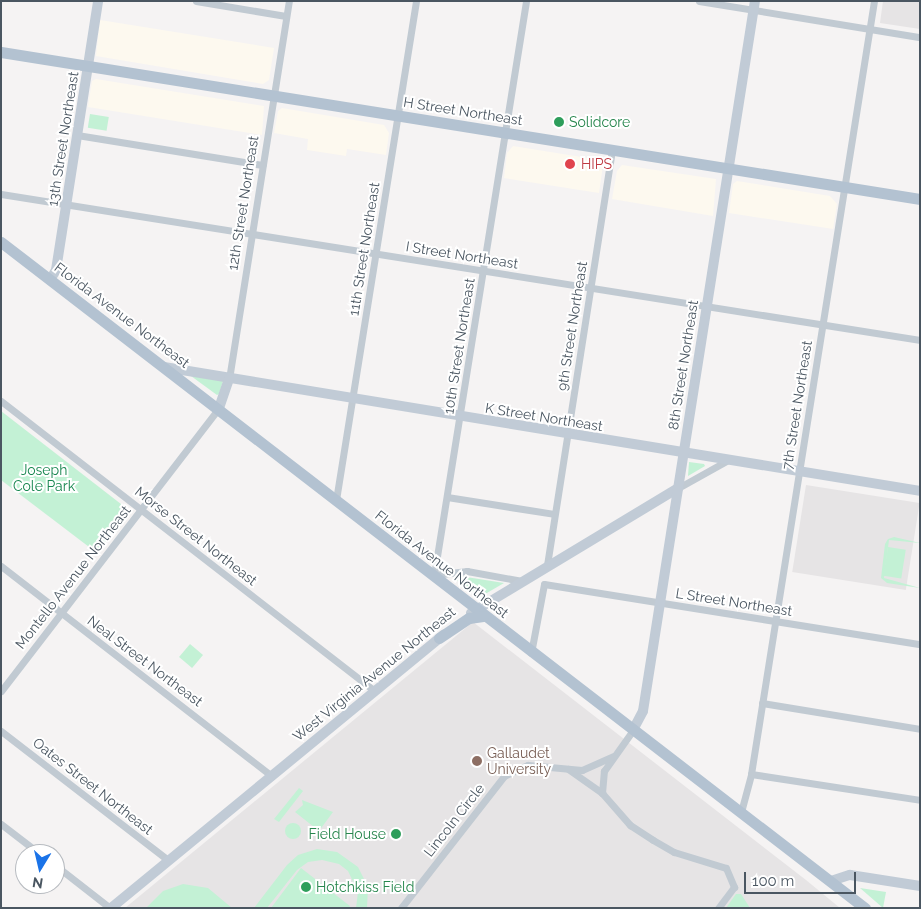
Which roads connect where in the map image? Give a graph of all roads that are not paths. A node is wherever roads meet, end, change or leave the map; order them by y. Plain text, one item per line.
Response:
1 (98, 1) edge
2 (196, 1) edge
3 (289, 1) edge
4 (416, 1) edge
5 (526, 1) edge
6 (699, 1) edge
7 (874, 1) edge
8 (754, 6) edge
9 (286, 16) junction
10 (870, 29) junction
11 (920, 36) edge
12 (1, 52) edge
13 (88, 66) junction
14 (274, 96) junction
15 (398, 115) junction
16 (505, 133) junction
17 (77, 135) junction
18 (612, 150) junction
19 (263, 165) junction
20 (728, 168) junction
21 (844, 186) junction
22 (1, 194) edge
23 (920, 198) edge
24 (66, 204) junction
25 (252, 234) junction
26 (1, 242) edge
27 (376, 253) junction
28 (483, 271) junction
29 (50, 280) junction
30 (590, 288) junction
31 (706, 306) junction
32 (822, 325) junction
33 (920, 340) edge
34 (164, 367) junction
35 (229, 379) junction
36 (353, 400) junction
37 (1, 401) edge
38 (219, 408) junction
39 (460, 417) junction
40 (567, 435) junction
41 (683, 453) junction
42 (728, 460) junction
43 (799, 472) junction
44 (678, 488) junction
45 (920, 491) edge
46 (447, 497) junction
47 (336, 500) junction
48 (141, 509) junction
49 (554, 514) junction
50 (547, 565) junction
51 (1, 566) edge
52 (434, 576) junction
53 (522, 581) junction
54 (659, 602) junction
55 (62, 613) junction
56 (480, 613) junction
57 (776, 621) junction
58 (439, 638) joint
59 (920, 644) edge
60 (531, 653) junction
61 (1, 691) edge
62 (375, 691) junction
63 (762, 703) junction
64 (920, 729) edge
65 (634, 730) junction
66 (1, 731) edge
67 (613, 756) junction
68 (568, 769) junction
69 (751, 774) junction
70 (272, 776) junction
71 (602, 793) junction
72 (920, 800) edge
73 (741, 812) junction
74 (1, 824) edge
75 (27, 844) edge
76 (169, 861) junction
77 (65, 873) edge
78 (831, 881) junction
79 (920, 886) edge
80 (111, 908) edge
81 (402, 908) edge
82 (718, 908) edge
83 (865, 908) edge

1 - 13 main road, 13th Street Northeast
2 - 9 street
3 - 9 street, 12th Street Northeast
4 - 15 street, 11th Street Northeast
5 - 16 street, 10th Street Northeast
6 - 8 street
7 - 10 street, 7th Street Northeast
8 - 10 street
8 - 20 main road, 8th Street Northeast
9 - 14 street, 12th Street Northeast
10 - 11 street
10 - 21 street, 7th Street Northeast
12 - 13 main road, H Street Northeast
13 - 14 main road, H Street Northeast
13 - 17 main road, 13th Street Northeast
14 - 15 main road, H Street Northeast
14 - 19 street, 12th Street Northeast
15 - 16 main road, H Street Northeast
15 - 27 street, 11th Street Northeast
16 - 18 main road, H Street Northeast
16 - 28 street, 10th Street Northeast
17 - 19 street
17 - 24 main road, 13th Street Northeast
18 - 20 main road, H Street Northeast
18 - 30 street, 9th Street Northeast
19 - 25 street, 12th Street Northeast
20 - 21 main road, H Street Northeast
20 - 31 main road, 8th Street Northeast
21 - 23 main road, H Street Northeast
21 - 32 street, 7th Street Northeast
22 - 24 street, I Street Northeast
24 - 25 street, I Street Northeast
24 - 29 main road, 13th Street Northeast
25 - 27 street, I Street Northeast
25 - 35 street, 12th Street Northeast
26 - 29 main road, Florida Avenue Northeast
27 - 28 street, I Street Northeast
27 - 36 street, 11th Street Northeast
28 - 30 street, I Street Northeast
28 - 39 street, 10th Street Northeast
29 - 34 main road, Florida Avenue Northeast
30 - 31 street, I Street Northeast
30 - 40 street, 9th Street Northeast
31 - 32 street, I Street Northeast
31 - 41 main road, 8th Street Northeast
32 - 33 street, I Street Northeast
32 - 43 street, 7th Street Northeast
34 - 35 main road, K Street Northeast
34 - 38 main road, Florida Avenue Northeast
35 - 36 main road, K Street Northeast
35 - 38 main road, 12th Street Northeast
36 - 39 main road, K Street Northeast
36 - 47 street, 11th Street Northeast
37 - 48 street, Morse Street Northeast
38 - 47 main road, Florida Avenue Northeast
38 - 48 street, Montello Avenue Northeast
39 - 40 main road, K Street Northeast
39 - 46 street, 10th Street Northeast
40 - 41 main road, K Street Northeast
40 - 49 street, 9th Street Northeast
41 - 42 main road, K Street Northeast
41 - 44 main road, 8th Street Northeast
42 - 43 main road, K Street Northeast
42 - 44 street, West Virginia Avenue Northeast
43 - 45 main road, K Street Northeast
43 - 57 street, 7th Street Northeast
44 - 50 main road, West Virginia Avenue Northeast
44 - 54 main road, 8th Street Northeast
46 - 49 street
46 - 52 street, 10th Street Northeast
47 - 52 main road, Florida Avenue Northeast
48 - 55 street, Montello Avenue Northeast
48 - 62 street, Morse Street Northeast
49 - 50 street, 9th Street Northeast
50 - 53 main road, West Virginia Avenue Northeast
51 - 55 street, Neal Street Northeast
52 - 53 street
52 - 56 main road, Florida Avenue Northeast
53 - 56 main road, West Virginia Avenue Northeast
54 - 57 street, L Street Northeast
54 - 60 street, L Street Northeast
54 - 65 main road, 8th Street Northeast
55 - 61 street, Montello Avenue Northeast
55 - 70 street, Neal Street Northeast
56 - 58 main road
56 - 60 main road, Florida Avenue Northeast
57 - 59 street, L Street Northeast
57 - 63 street, 7th Street Northeast
58 - 62 main road, West Virginia Avenue Northeast
60 - 65 main road, Florida Avenue Northeast
62 - 70 main road, West Virginia Avenue Northeast
63 - 64 street
63 - 69 street, 7th Street Northeast
65 - 67 street, Lincoln Circle
65 - 73 main road, Florida Avenue Northeast
66 - 76 street, Oates Street Northeast
67 - 68 street, Lincoln Circle
67 - 71 street, Lincoln Circle
68 - 71 street, Lincoln Circle
68 - 81 street, Lincoln Circle
69 - 72 street
69 - 73 street, 7th Street Northeast
70 - 76 main road, West Virginia Avenue Northeast
71 - 82 street, Lincoln Circle
73 - 78 main road, Florida Avenue Northeast
74 - 75 street
76 - 80 main road, West Virginia Avenue Northeast
77 - 80 street
78 - 79 main road
78 - 83 main road, Florida Avenue Northeast

